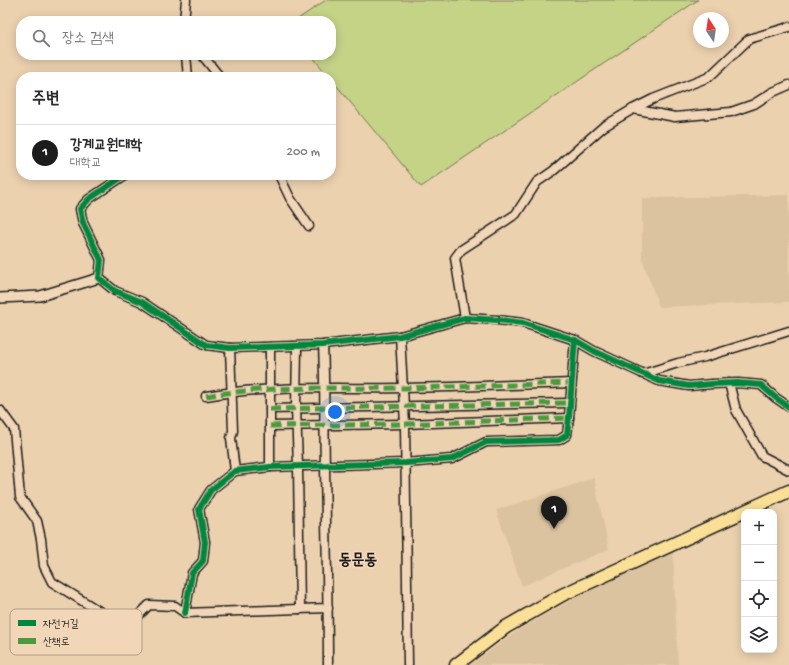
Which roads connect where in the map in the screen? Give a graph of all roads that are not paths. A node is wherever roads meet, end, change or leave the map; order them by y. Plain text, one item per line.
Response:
1 (186, 0) edge
2 (184, 16) edge
3 (789, 27) edge
4 (186, 60) edge
5 (206, 60) edge
6 (188, 72) edge
7 (216, 72) edge
8 (789, 85) edge
9 (632, 109) junction
10 (118, 180) edge
11 (281, 180) edge
12 (309, 226) dead end
13 (99, 278) junction
14 (0, 298) edge
15 (465, 318) junction
16 (789, 331) edge
17 (400, 336) junction
18 (575, 340) junction
19 (323, 345) junction
20 (270, 347) junction
21 (297, 347) junction
22 (230, 348) junction
23 (643, 374) junction
24 (571, 383) junction
25 (729, 383) junction
26 (296, 388) junction
27 (325, 388) junction
28 (403, 388) junction
29 (270, 389) junction
30 (232, 391) junction
31 (206, 396) dead end
32 (569, 403) junction
33 (296, 407) junction
34 (405, 407) junction
35 (789, 407) edge
36 (325, 408) junction
37 (270, 409) junction
38 (0, 410) edge
39 (569, 418) junction
40 (405, 424) junction
41 (270, 426) junction
42 (297, 426) junction
43 (325, 426) junction
44 (406, 463) junction
45 (325, 466) junction
46 (270, 467) junction
47 (298, 467) junction
48 (789, 470) edge
49 (235, 471) junction
50 (789, 491) edge
51 (328, 608) junction
52 (96, 609) edge
53 (300, 609) junction
54 (142, 612) edge
55 (185, 613) junction
56 (328, 665) edge
57 (408, 665) edge
58 (456, 665) edge

1 - 2 street
3 - 9 street
4 - 6 street
5 - 7 street
8 - 9 street
9 - 15 street
10 - 13 street
11 - 12 street
13 - 14 street
13 - 22 street
15 - 17 street
15 - 18 street
16 - 23 street
17 - 19 street
17 - 28 street
18 - 23 street
18 - 24 street
19 - 21 street
19 - 27 street
20 - 21 street
20 - 22 street
20 - 29 street
21 - 26 street
22 - 30 street
23 - 25 street
24 - 28 street
24 - 32 street
25 - 35 street
25 - 48 street
26 - 27 street
26 - 29 street
26 - 33 street
27 - 28 street
27 - 36 street
28 - 34 street
29 - 30 street
29 - 37 street
30 - 31 street
30 - 49 street
32 - 34 street
32 - 39 street
33 - 36 street
33 - 37 street
33 - 42 street
34 - 36 street
34 - 40 street
36 - 43 street
37 - 41 street
38 - 52 street
39 - 40 street
39 - 44 street
40 - 43 street
40 - 44 street
41 - 42 street
41 - 46 street
42 - 43 street
42 - 47 street
43 - 45 street
44 - 45 street
44 - 57 street
45 - 47 street
45 - 51 street
46 - 47 street
46 - 49 street
47 - 53 street
49 - 55 street
50 - 58 main road
51 - 53 street
51 - 56 street
53 - 55 street
54 - 55 street

